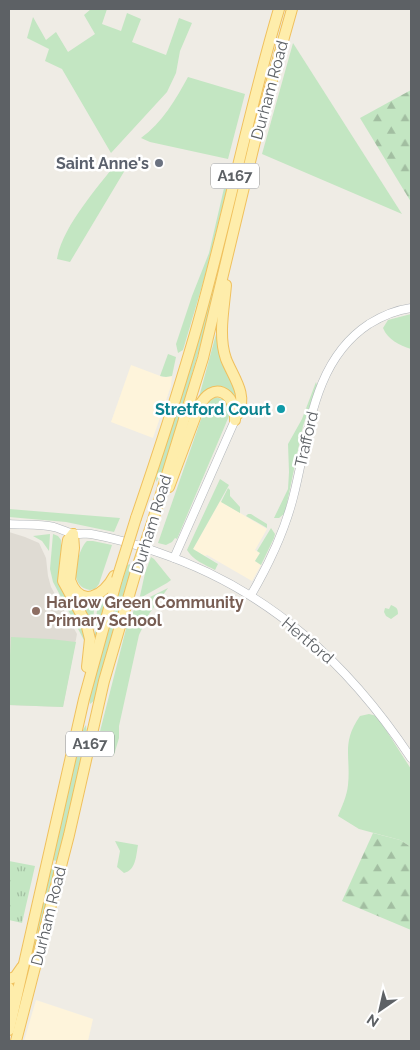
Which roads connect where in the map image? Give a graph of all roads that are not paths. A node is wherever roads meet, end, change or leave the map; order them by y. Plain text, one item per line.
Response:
1 (279, 9) edge
2 (292, 9) edge
3 (230, 247) junction
4 (411, 308) edge
5 (235, 420) junction
6 (152, 523) junction
7 (9, 524) edge
8 (73, 534) junction
9 (174, 558) junction
10 (115, 578) junction
11 (251, 595) junction
12 (84, 699) junction
13 (411, 758) edge
14 (24, 964) junction
15 (9, 979) edge
16 (9, 988) edge
17 (12, 1015) junction
18 (9, 1030) edge
19 (16, 1041) edge

1 - 10 main road, Durham Road / A167, bridge
2 - 3 main road, Durham Road / A167
3 - 5 main road
3 - 6 main road, Durham Road / A167
4 - 11 street, Trafford
5 - 6 main road
5 - 9 street
6 - 19 main road, Durham Road / A167, bridge
7 - 8 street, Hertford
8 - 9 street, Hertford
8 - 10 main road
8 - 12 main road
9 - 11 street, Hertford
10 - 12 main road, Durham Road / A167
11 - 13 street, Hertford
12 - 14 main road, Durham Road / A167
14 - 15 main road
14 - 17 main road, Durham Road / A167
16 - 17 main road
17 - 18 main road, Durham Road / A167

